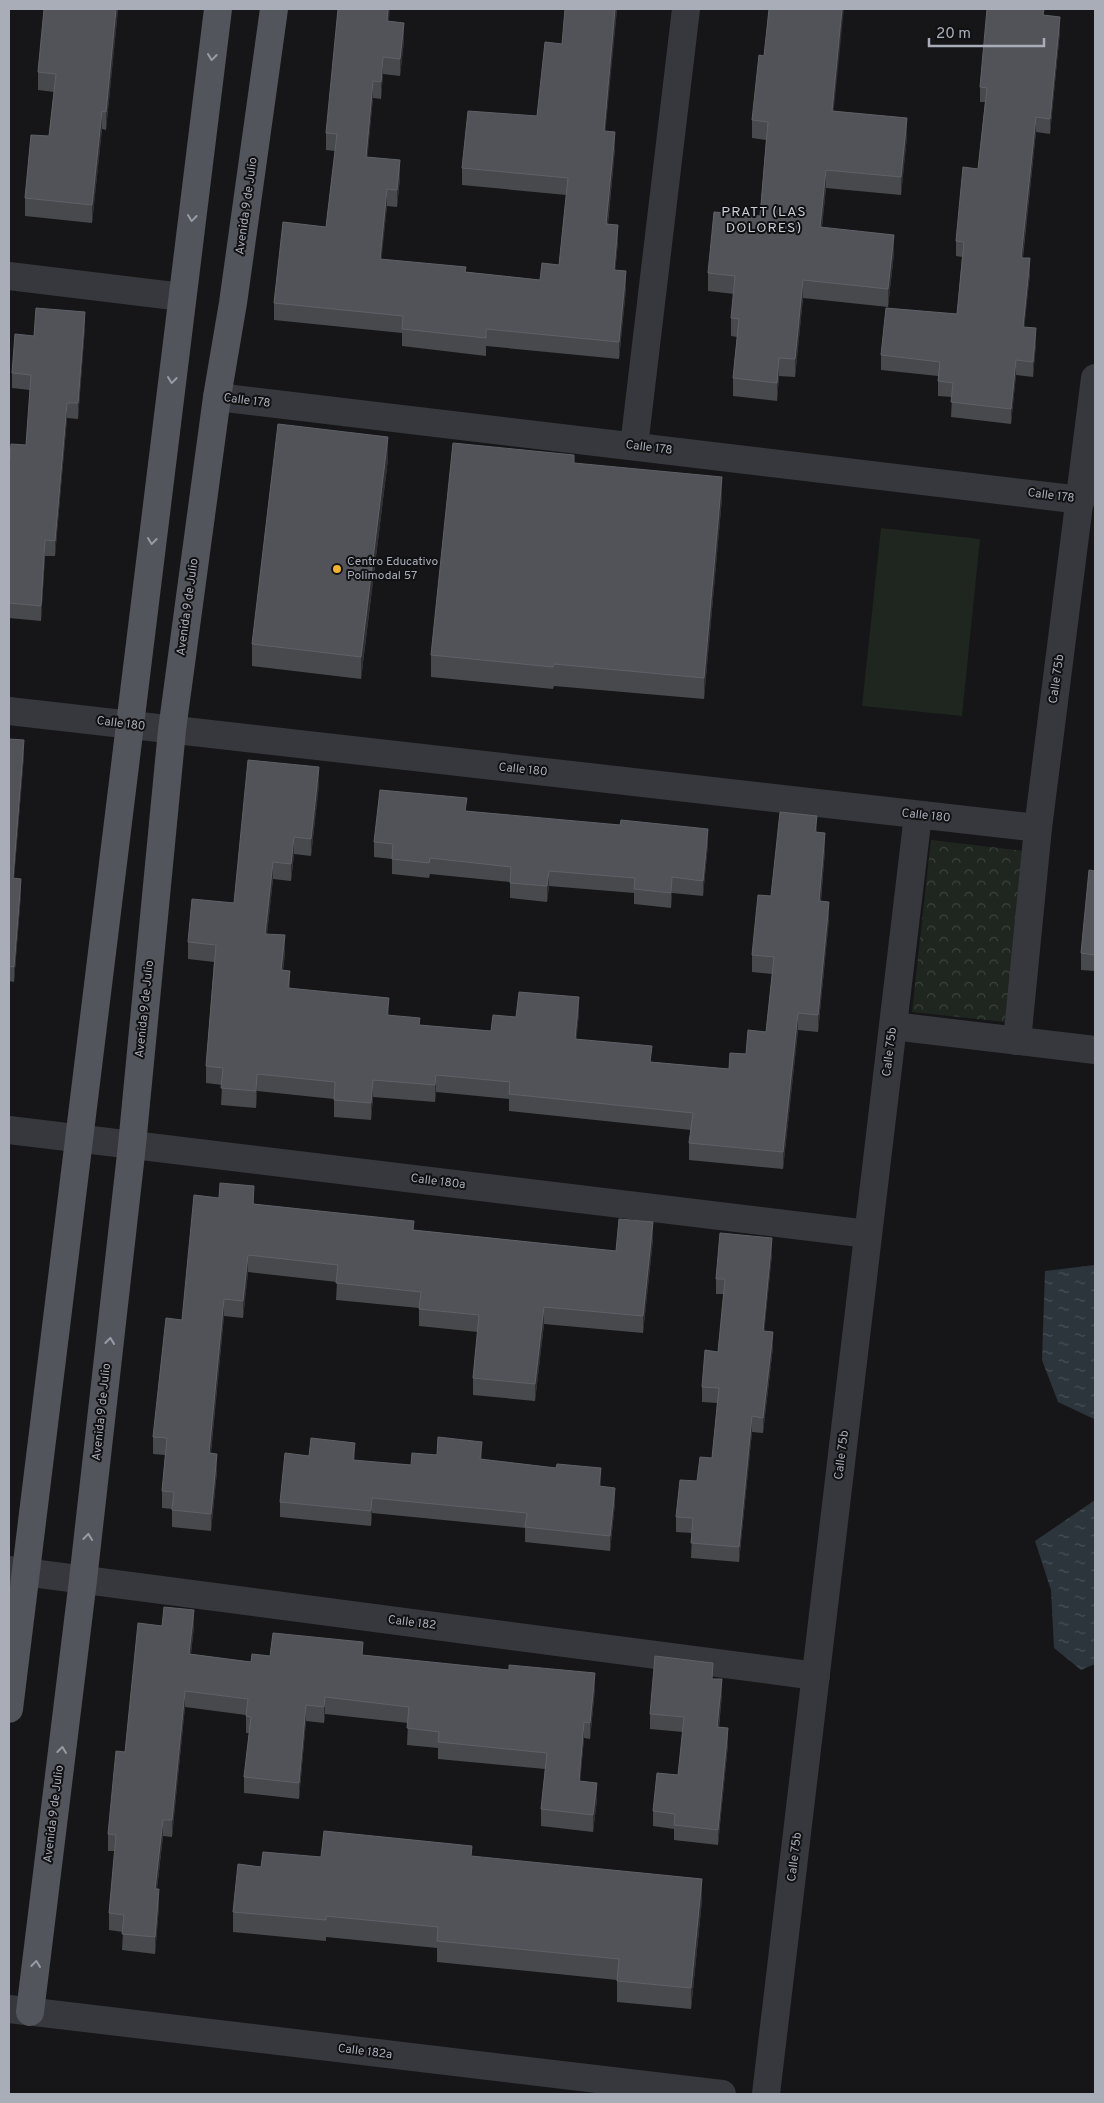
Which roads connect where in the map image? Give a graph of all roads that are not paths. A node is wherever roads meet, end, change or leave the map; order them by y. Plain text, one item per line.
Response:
1 (218, 9) edge
2 (274, 9) edge
3 (686, 9) edge
4 (9, 276) edge
5 (182, 297) junction
6 (1095, 378) edge
7 (217, 397) junction
8 (634, 446) junction
9 (1081, 500) junction
10 (9, 711) edge
11 (129, 725) junction
12 (172, 730) junction
13 (918, 815) junction
14 (1038, 828) junction
15 (893, 1026) junction
16 (1017, 1041) junction
17 (1095, 1050) edge
18 (9, 1130) edge
19 (79, 1139) junction
20 (132, 1145) junction
21 (868, 1234) junction
22 (17, 1572) edge
23 (83, 1580) junction
24 (816, 1676) junction
25 (9, 1709) edge
26 (19, 2011) edge
27 (722, 2094) edge
28 (766, 2094) edge

1 -> 5 main road
2 - 7 main road, Avenida 9 de Julio
3 - 8 street
4 - 5 street
5 -> 11 main road
6 - 9 street, Calle 75b
7 - 8 street, Calle 178
7 - 12 main road, Avenida 9 de Julio
8 - 9 street, Calle 178
9 - 14 street, Calle 75b
10 - 11 street, Calle 180
11 - 12 street, Calle 180
11 - 19 main road
12 - 13 street, Calle 180
12 - 20 main road, Avenida 9 de Julio
13 - 14 street, Calle 180
13 - 15 street, Calle 75b
14 - 16 street, Calle 75b
15 - 16 street
15 - 21 street, Calle 75b
16 - 17 street
18 - 19 street, Calle 180a
19 - 20 street, Calle 180a
19 - 22 main road
20 - 21 street, Calle 180a
23 -> 20 main road, Avenida 9 de Julio
21 - 24 street, Calle 75b
22 - 23 street, Calle 182
22 - 25 main road
23 - 24 street, Calle 182
26 -> 23 main road, Avenida 9 de Julio
24 - 28 street, Calle 75b
26 - 27 street, Calle 182a

